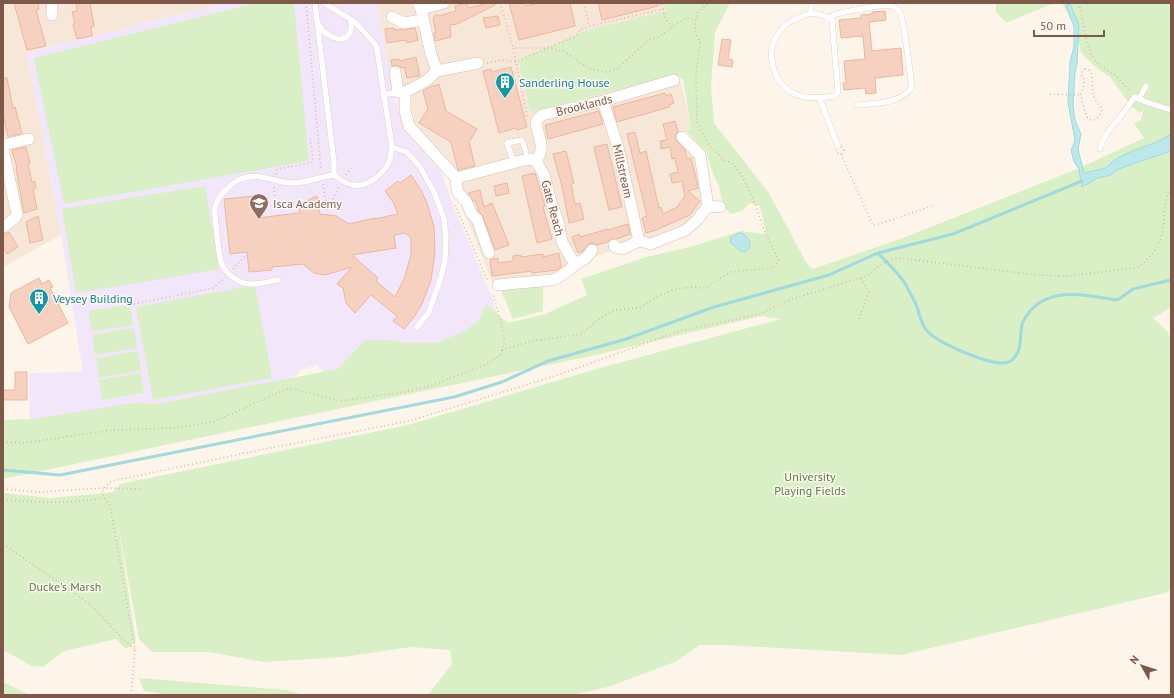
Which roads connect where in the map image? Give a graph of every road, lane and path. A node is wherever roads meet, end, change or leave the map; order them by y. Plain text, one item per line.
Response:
1 (52, 3) edge
2 (306, 3) edge
3 (315, 3) edge
4 (324, 3) edge
5 (444, 3) edge
6 (500, 3) edge
7 (584, 3) edge
8 (661, 3) edge
9 (811, 3) edge
10 (1079, 3) edge
11 (663, 9) junction
12 (420, 11) edge
13 (811, 13) junction
14 (52, 15) dead end
15 (392, 17) dead end
16 (350, 18) junction
17 (830, 18) junction
18 (695, 19) dead end
19 (317, 22) junction
20 (589, 26) junction
21 (672, 27) junction
22 (513, 48) junction
23 (549, 48) junction
24 (516, 62) junction
25 (478, 63) joint
26 (437, 71) junction
27 (396, 72) dead end
28 (674, 80) dead end
29 (1146, 86) dead end
30 (402, 92) junction
31 (1050, 94) dead end
32 (383, 95) junction
33 (1080, 95) junction
34 (819, 97) junction
35 (1137, 98) junction
36 (603, 101) junction
37 (857, 105) dead end
38 (1171, 110) edge
39 (529, 119) dead end
40 (310, 136) dead end
41 (682, 137) dead end
42 (29, 139) dead end
43 (3, 145) edge
44 (838, 146) dead end
45 (392, 147) junction
46 (3, 149) edge
47 (1100, 149) dead end
48 (526, 152) dead end
49 (841, 154) dead end
50 (536, 161) junction
51 (514, 164) junction
52 (350, 168) dead end
53 (334, 175) junction
54 (321, 177) junction
55 (456, 178) junction
56 (275, 180) junction
57 (343, 182) junction
58 (1171, 187) edge
59 (454, 203) dead end
60 (936, 205) dead end
61 (708, 206) junction
62 (276, 207) dead end
63 (720, 207) dead end
64 (3, 227) edge
65 (639, 241) junction
66 (614, 245) dead end
67 (592, 250) dead end
68 (490, 253) dead end
69 (245, 256) dead end
70 (576, 264) junction
71 (229, 274) junction
72 (860, 278) junction
73 (278, 280) dead end
74 (492, 286) junction
75 (134, 304) dead end
76 (859, 318) dead end
77 (417, 327) dead end
78 (3, 442) edge
79 (104, 488) junction
80 (3, 489) edge
81 (143, 489) dead end
82 (103, 498) junction
83 (3, 500) edge
84 (3, 544) edge
85 (136, 650) junction
86 (131, 695) edge

1 - 14 street
2 - 54 path
3 - 19 lane
4 - 16 lane
5 - 12 street
6 - 22 path
7 - 20 path
8 - 11 path
9 - 13 lane
10 - 35 path
11 - 20 path
11 - 21 path
12 - 15 street
12 - 26 street
13 - 17 lane
13 - 34 lane
16 - 19 lane
16 - 32 lane
17 - 34 lane
17 - 37 lane
18 - 21 path
19 - 53 lane
20 - 23 path
21 - 23 path
22 - 23 path
22 - 24 path
23 - 24 path
24 - 25 path
24 - 39 path
25 - 26 street
26 - 30 street
27 - 30 street
28 - 36 street, Brooklands
29 - 35 lane
30 - 32 lane
30 - 55 street
31 - 33 path
32 - 45 lane
33 - 33 path
34 - 44 lane
35 - 38 lane
35 - 47 lane
36 - 50 street, Brooklands
36 - 65 street, Millstream
40 - 56 path
41 - 61 street
42 - 43 street
45 - 57 lane
45 - 77 lane
46 - 64 street
48 - 51 lane
49 - 60 path
50 - 51 street
50 - 70 street, Gate Reach
51 - 55 street
52 - 57 path
53 - 54 lane
53 - 57 lane
54 - 56 lane
54 - 57 path
55 - 68 street
56 - 62 path
56 - 71 lane
58 - 72 path
59 - 74 path
61 - 63 street
61 - 65 street
65 - 66 street
67 - 70 street
69 - 71 path
70 - 74 street
71 - 73 lane
71 - 75 path
72 - 76 path
72 - 79 path
74 - 78 path
79 - 80 path
79 - 81 path
79 - 82 path
82 - 83 path
82 - 85 path
84 - 85 path
85 - 86 path

